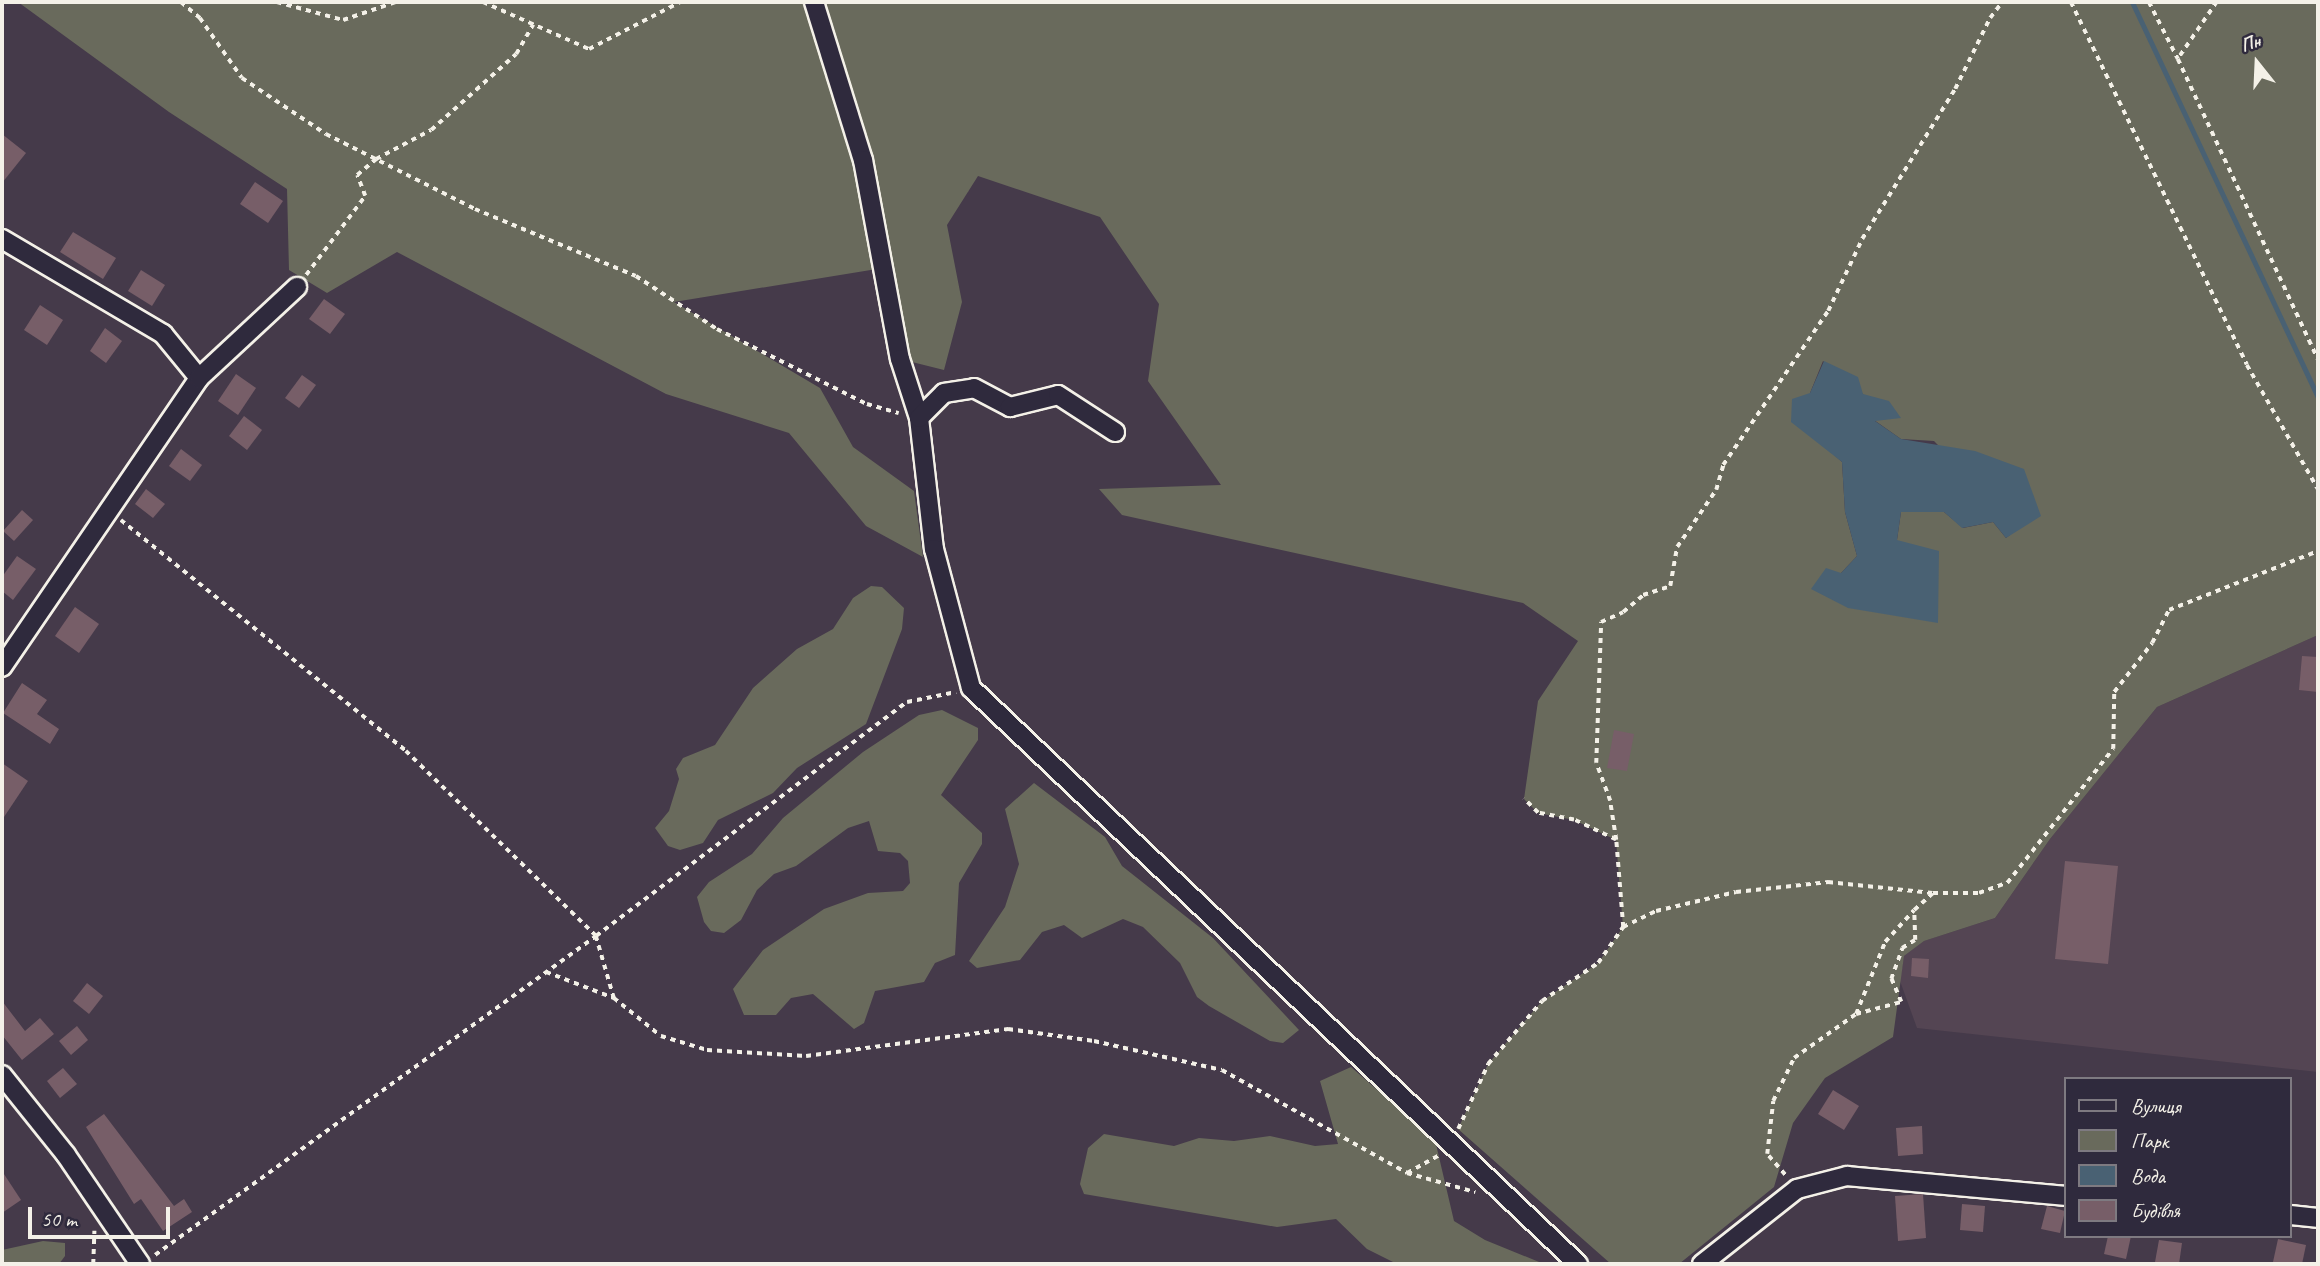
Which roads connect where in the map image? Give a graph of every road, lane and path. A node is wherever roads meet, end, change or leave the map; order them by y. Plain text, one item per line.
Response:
1 (181, 2) edge
2 (277, 2) edge
3 (396, 2) edge
4 (483, 2) edge
5 (680, 2) edge
6 (814, 2) edge
7 (2002, 2) edge
8 (2071, 2) edge
9 (2149, 2) edge
10 (2217, 2) edge
11 (533, 25) junction
12 (2178, 59) junction
13 (376, 159) junction
14 (2, 225) edge
15 (6, 243) edge
16 (297, 287) joint
17 (2318, 359) edge
18 (199, 378) junction
19 (919, 418) junction
20 (1115, 432) dead end
21 (2318, 489) edge
22 (108, 509) junction
23 (2318, 551) edge
24 (2, 667) edge
25 (971, 688) junction
26 (1524, 799) dead end
27 (1616, 840) junction
28 (1933, 893) junction
29 (1914, 910) junction
30 (1623, 927) junction
31 (596, 936) junction
32 (546, 972) junction
33 (614, 998) junction
34 (1856, 1014) junction
35 (4, 1080) edge
36 (1458, 1129) dead end
37 (1454, 1148) junction
38 (1407, 1173) junction
39 (1797, 1189) junction
40 (2064, 1195) edge
41 (1511, 1202) junction
42 (2292, 1215) edge
43 (2318, 1218) edge
44 (147, 1260) edge
45 (1578, 1264) edge
46 (1702, 1264) edge

1 - 13 path
2 - 3 path
4 - 11 path
5 - 11 path
6 - 19 street
7 - 27 path
8 - 21 path
9 - 12 path
10 - 12 path
11 - 13 path
12 - 17 path
13 - 16 path
13 - 19 path
14 - 15 street
15 - 18 street
16 - 18 street
18 - 22 street
19 - 20 street
19 - 25 street
22 - 24 street
22 - 31 path
23 - 28 path
25 - 31 path
25 - 37 street
26 - 27 path
27 - 30 path
28 - 29 path
28 - 30 path
29 - 34 path
29 - 34 path
30 - 36 path
31 - 32 path
31 - 33 path
32 - 33 path
32 - 44 path
33 - 38 path
34 - 39 path
35 - 44 street
37 - 38 path
37 - 41 street
38 - 41 path
39 - 40 street
39 - 46 street
41 - 45 street
42 - 43 street

